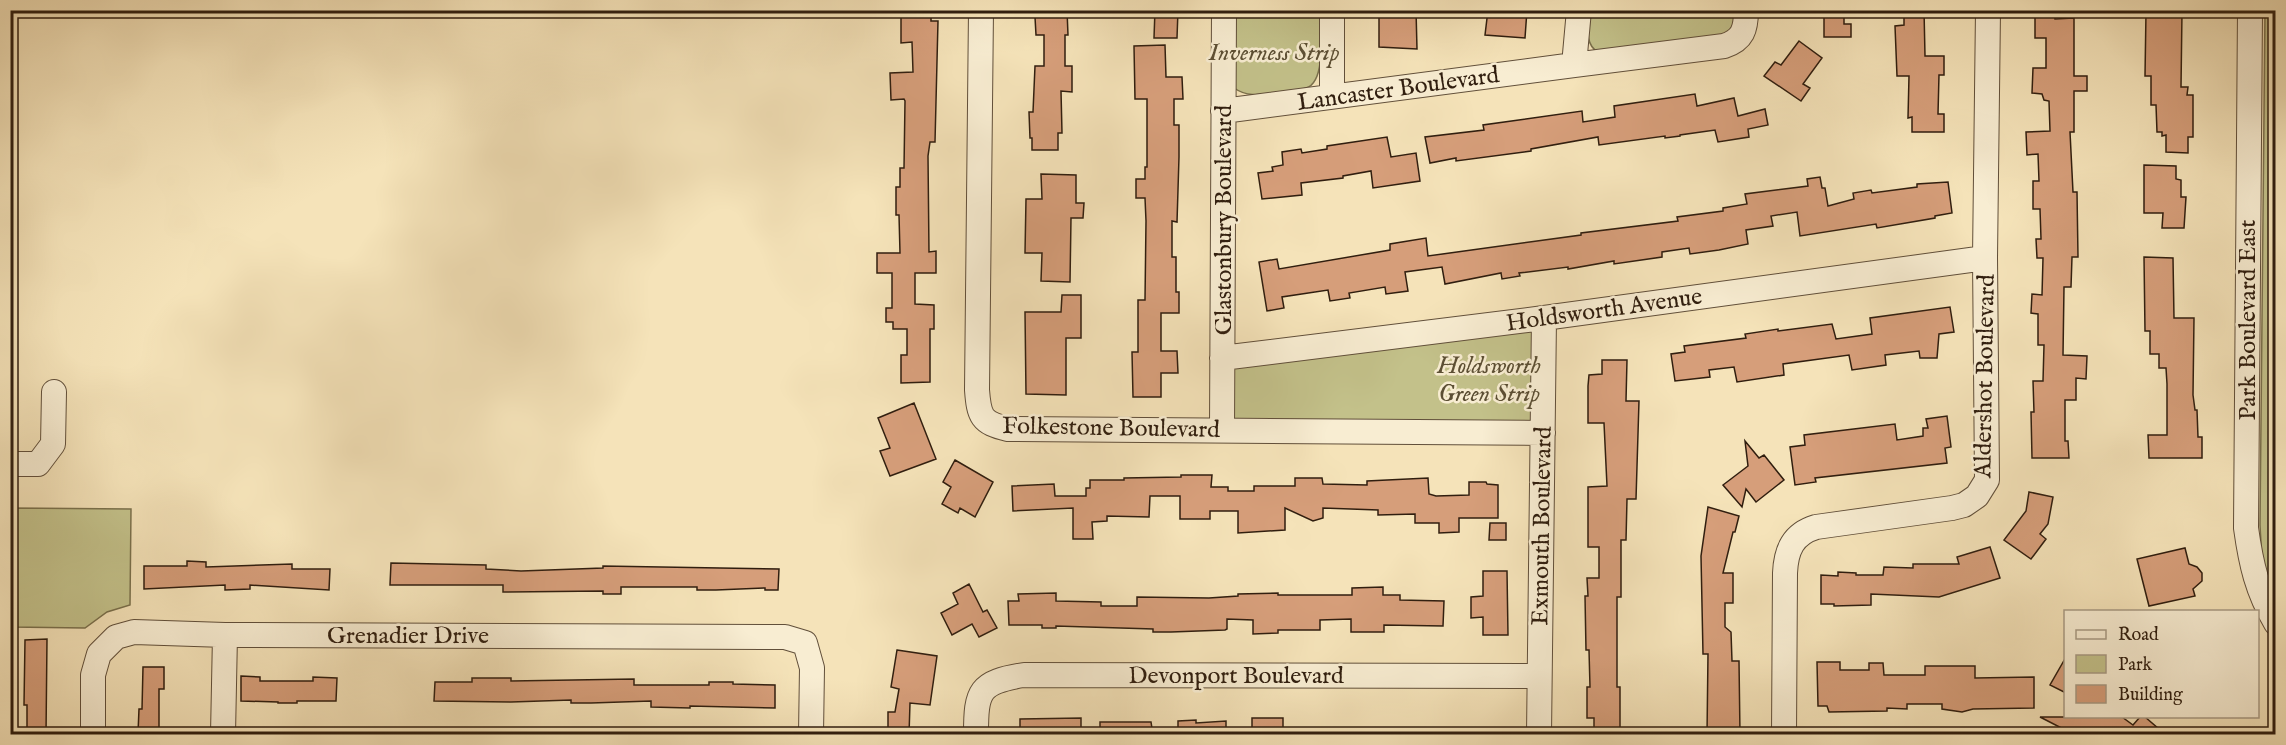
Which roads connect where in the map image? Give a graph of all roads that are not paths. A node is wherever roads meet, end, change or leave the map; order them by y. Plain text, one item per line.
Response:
1 (981, 10) edge
2 (1224, 10) edge
3 (1332, 10) edge
4 (1580, 10) edge
5 (1746, 10) edge
6 (1988, 10) edge
7 (2250, 10) edge
8 (1574, 64) junction
9 (1332, 96) junction
10 (1223, 111) junction
11 (1985, 258) junction
12 (1544, 318) junction
13 (1222, 358) junction
14 (54, 392) dead end
15 (1222, 429) junction
16 (1543, 433) junction
17 (10, 464) edge
18 (2276, 623) edge
19 (225, 634) junction
20 (1539, 676) junction
21 (93, 735) edge
22 (223, 735) edge
23 (811, 735) edge
24 (976, 735) edge
25 (1539, 735) edge
26 (1784, 735) edge

1 - 15 street, Folkestone Boulevard
2 - 10 street, Glastonbury Boulevard
3 - 9 street
4 - 8 street
5 - 8 street, Lancaster Boulevard
6 - 11 street, Aldershot Boulevard
7 - 18 street, Park Boulevard East
8 - 9 street, Lancaster Boulevard
9 - 10 street, Lancaster Boulevard
10 - 13 street, Glastonbury Boulevard
11 - 12 street, Holdsworth Avenue
11 - 26 street, Aldershot Boulevard
12 - 13 street, Holdsworth Avenue
12 - 16 street, Exmouth Boulevard
13 - 15 street, Glastonbury Boulevard
14 - 17 street
15 - 16 street, Folkestone Boulevard
16 - 20 street, Exmouth Boulevard
19 - 21 street, Grenadier Drive
19 - 22 street
19 - 23 street, Grenadier Drive
20 - 24 street, Devonport Boulevard
20 - 25 street, Exmouth Boulevard

